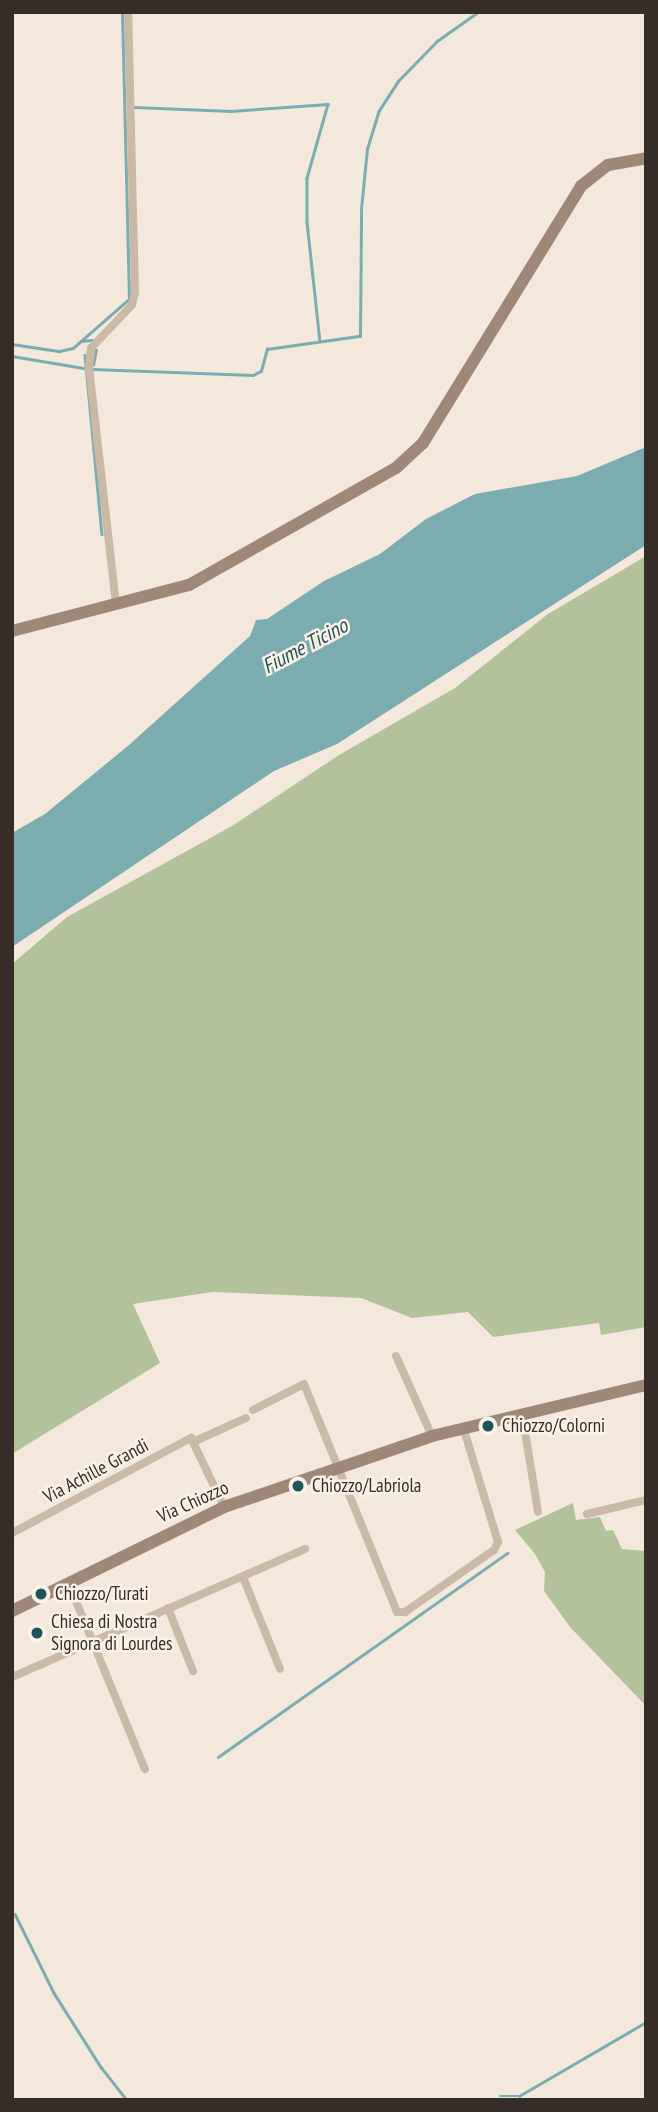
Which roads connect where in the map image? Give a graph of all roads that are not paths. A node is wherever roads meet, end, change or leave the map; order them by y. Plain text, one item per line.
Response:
1 (128, 12) edge
2 (646, 158) edge
3 (116, 604) junction
4 (12, 631) edge
5 (396, 1356) dead end
6 (646, 1385) edge
7 (253, 1410) dead end
8 (522, 1413) junction
9 (246, 1418) dead end
10 (463, 1427) junction
11 (432, 1436) junction
12 (193, 1443) junction
13 (338, 1470) junction
14 (646, 1500) edge
15 (224, 1507) junction
16 (538, 1512) dead end
17 (587, 1514) dead end
18 (12, 1534) edge
19 (306, 1549) dead end
20 (243, 1577) junction
21 (69, 1584) junction
22 (168, 1608) junction
23 (12, 1611) edge
24 (93, 1640) junction
25 (280, 1669) dead end
26 (193, 1671) dead end
27 (12, 1677) edge
28 (145, 1769) dead end

1 - 3 street
2 - 3 street
3 - 4 street
5 - 11 street
6 - 8 street, Via Chiozzo
7 - 13 street
8 - 10 street, Via Chiozzo
8 - 16 street
9 - 12 street, Via Achille Grandi
10 - 11 street, Via Chiozzo
10 - 13 street
11 - 13 street, Via Chiozzo
12 - 15 street
12 - 18 street, Via Achille Grandi
13 - 15 street, Via Chiozzo
14 - 17 street
15 - 21 street, Via Chiozzo
19 - 20 street
20 - 22 street
20 - 25 street
21 - 23 street, Via Chiozzo
21 - 24 street
22 - 24 street
22 - 26 street
24 - 27 street
24 - 28 street

